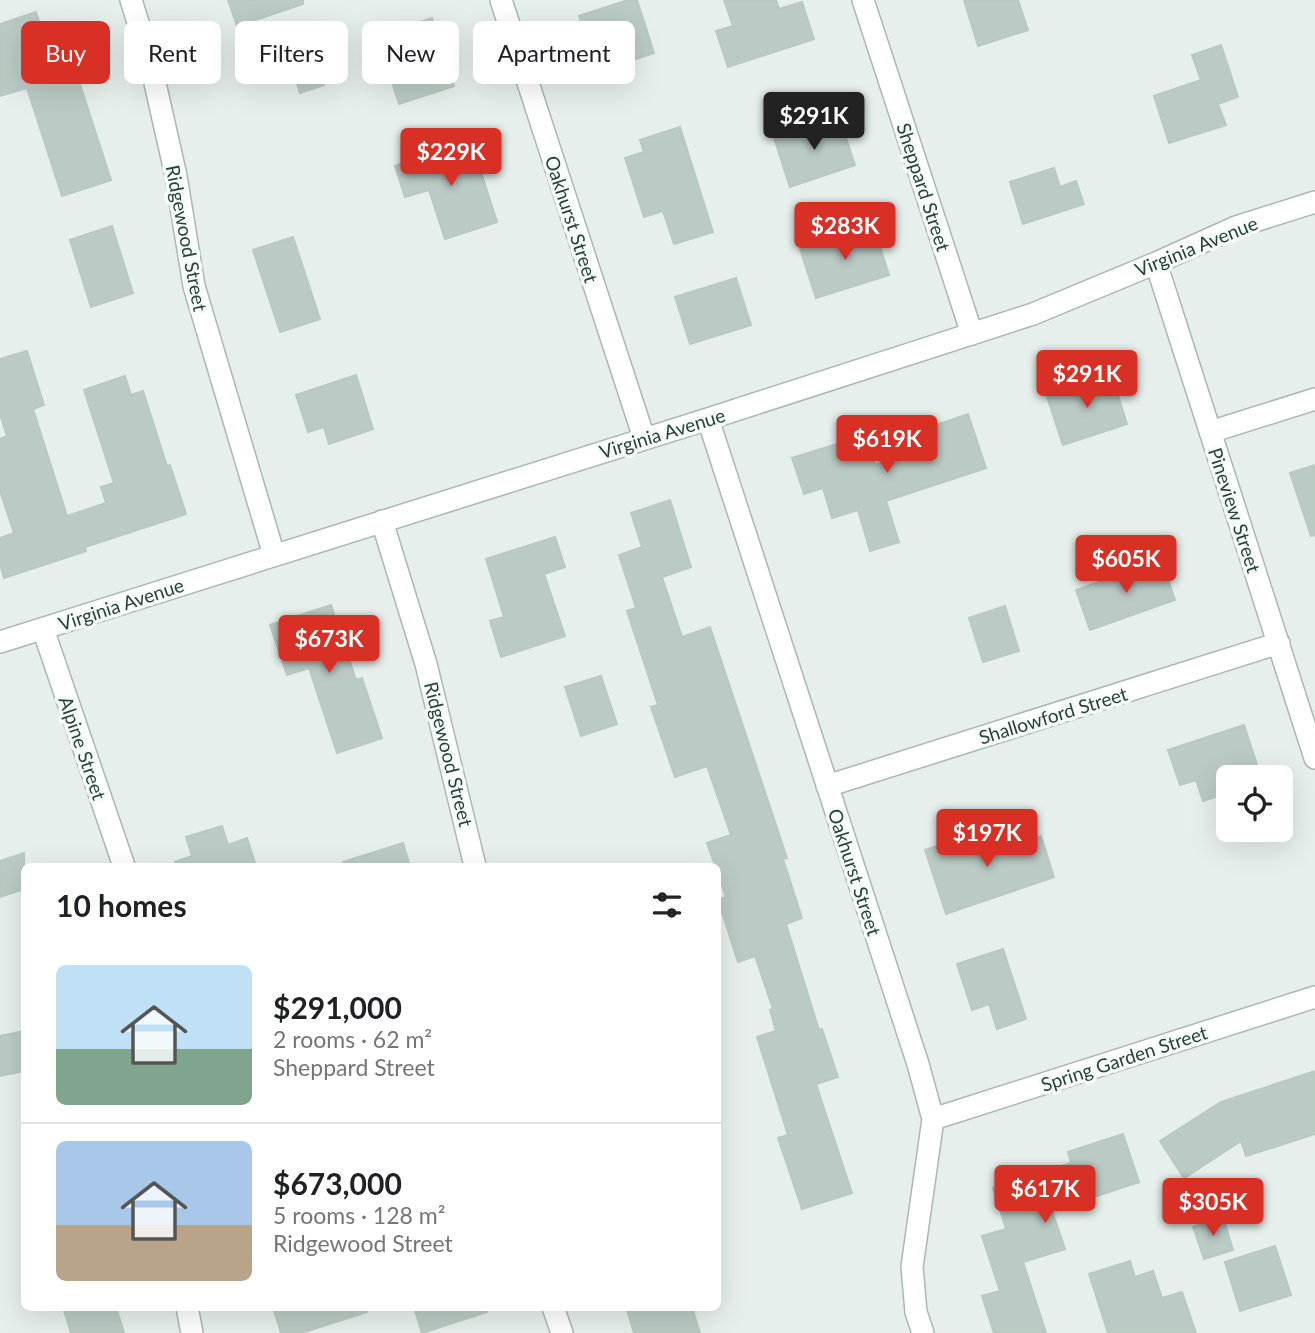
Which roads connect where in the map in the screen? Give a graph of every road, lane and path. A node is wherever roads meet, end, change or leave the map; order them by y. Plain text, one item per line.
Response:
1 (131, 0) edge
2 (500, 0) edge
3 (863, 0) edge
4 (1315, 202) edge
5 (1156, 263) junction
6 (972, 334) junction
7 (1315, 399) edge
8 (708, 419) junction
9 (1210, 432) junction
10 (643, 438) junction
11 (382, 521) junction
12 (274, 555) junction
13 (43, 629) junction
14 (0, 642) edge
15 (1279, 643) junction
16 (1313, 747) edge
17 (827, 786) junction
18 (123, 863) edge
19 (474, 863) edge
20 (1315, 997) edge
21 (933, 1119) junction
22 (188, 1311) edge
23 (555, 1311) edge
24 (192, 1333) edge
25 (562, 1333) edge
26 (923, 1333) edge

1 - 12 street, Ridgewood Street
2 - 10 street, Oakhurst Street
3 - 6 street, Sheppard Street
4 - 5 street, Virginia Avenue
5 - 6 street, Virginia Avenue
5 - 9 street, Pineview Street
6 - 8 street, Virginia Avenue
7 - 9 street
8 - 10 street, Virginia Avenue
8 - 17 street, Oakhurst Street
9 - 15 street, Pineview Street
10 - 11 street, Virginia Avenue
11 - 12 street, Virginia Avenue
11 - 19 street, Ridgewood Street
12 - 13 street, Virginia Avenue
13 - 14 street, Virginia Avenue
13 - 18 street, Alpine Street
15 - 16 street, Pineview Street
15 - 17 street, Shallowford Street
17 - 21 street, Oakhurst Street
20 - 21 street, Spring Garden Street
21 - 26 street, Oakhurst Street
22 - 24 street
23 - 25 street

